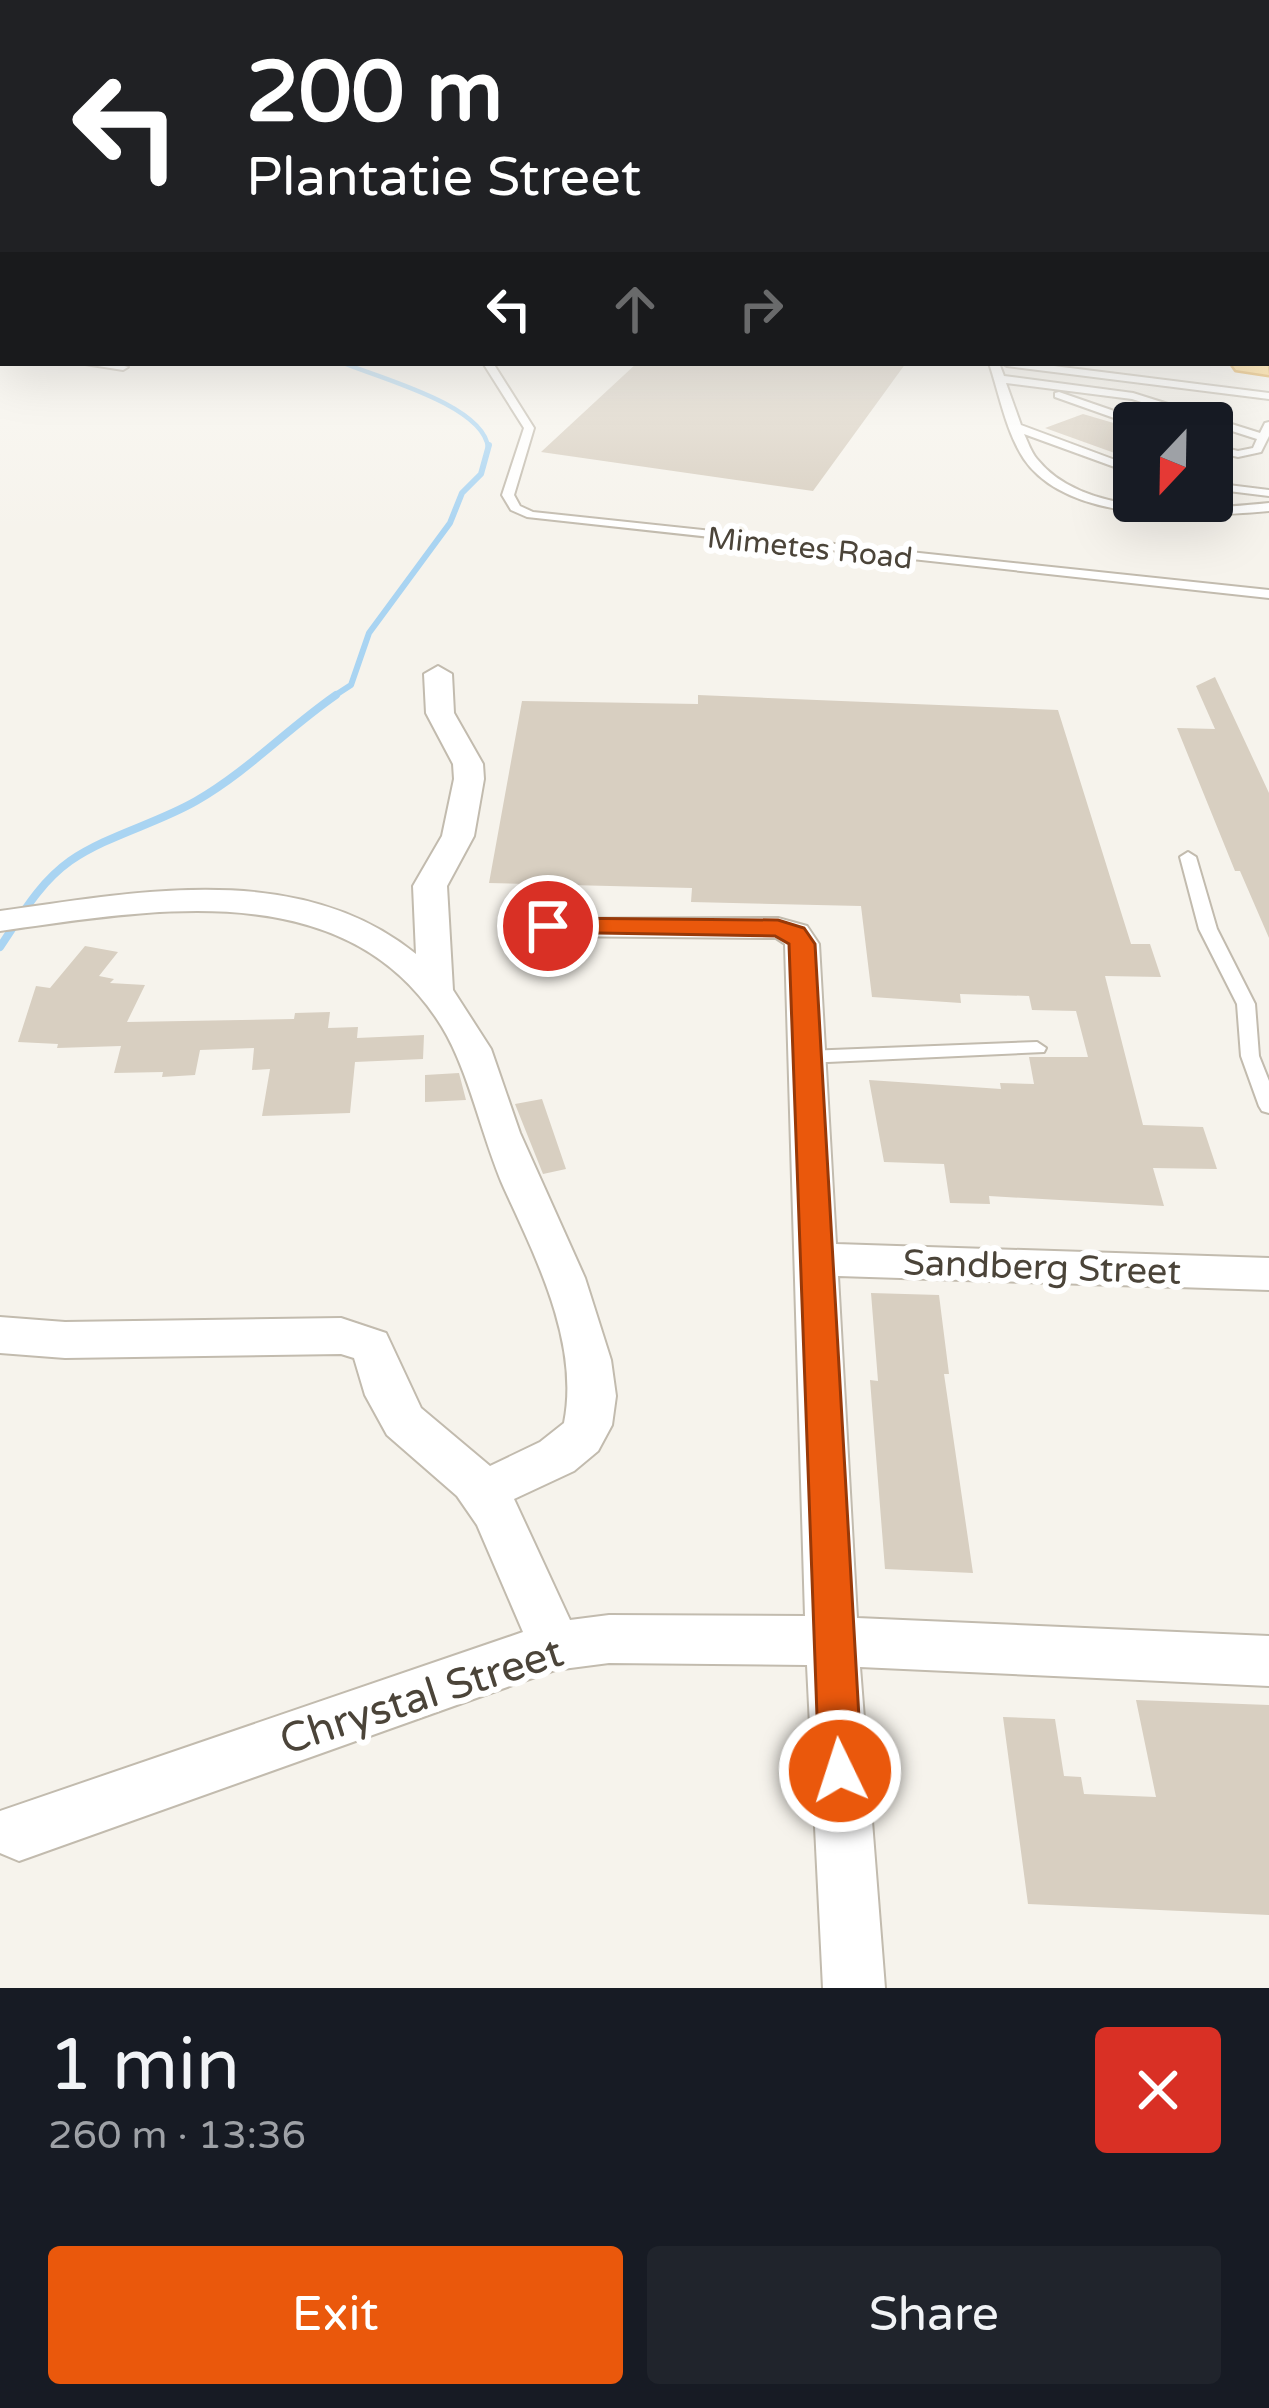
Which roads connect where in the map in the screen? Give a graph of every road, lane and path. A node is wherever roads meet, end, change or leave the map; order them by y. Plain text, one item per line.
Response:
1 (113, 366) edge
2 (490, 366) edge
3 (995, 366) edge
4 (1032, 366) edge
5 (123, 367) dead end
6 (1001, 379) junction
7 (1164, 382) junction
8 (1055, 386) junction
9 (1269, 395) edge
10 (1133, 396) junction
11 (1151, 402) edge
12 (1113, 414) edge
13 (1233, 424) edge
14 (1016, 427) junction
15 (1266, 431) edge
16 (1233, 451) edge
17 (1113, 463) edge
18 (1233, 489) edge
19 (1269, 494) edge
20 (1269, 507) edge
21 (1269, 594) edge
22 (438, 674) dead end
23 (1188, 857) dead end
24 (0, 920) edge
25 (548, 926) dead end
26 (435, 992) junction
27 (1036, 1048) dead end
28 (806, 1057) junction
29 (1269, 1106) edge
30 (816, 1259) junction
31 (1269, 1274) edge
32 (0, 1335) edge
33 (482, 1491) junction
34 (832, 1641) junction
35 (555, 1646) junction
36 (1269, 1661) edge
37 (20, 1832) dead end
38 (854, 1988) edge

1 - 5 lane
2 - 21 lane, Mimetes Road
3 - 6 lane
4 - 7 lane
6 - 8 lane
6 - 14 lane
7 - 9 lane
7 - 10 lane
8 - 10 lane
8 - 12 lane
10 - 11 lane
13 - 15 lane
14 - 17 lane
14 - 20 lane
15 - 16 lane
18 - 19 lane
22 - 26 street
23 - 29 lane
24 - 26 street
25 - 28 street
26 - 33 street
27 - 28 lane
28 - 30 street
30 - 31 street, Sandberg Street
30 - 34 street
32 - 33 street
33 - 35 street
34 - 35 street, Chrystal Street
34 - 36 street, Chrystal Street
34 - 38 street
35 - 37 street, Chrystal Street

